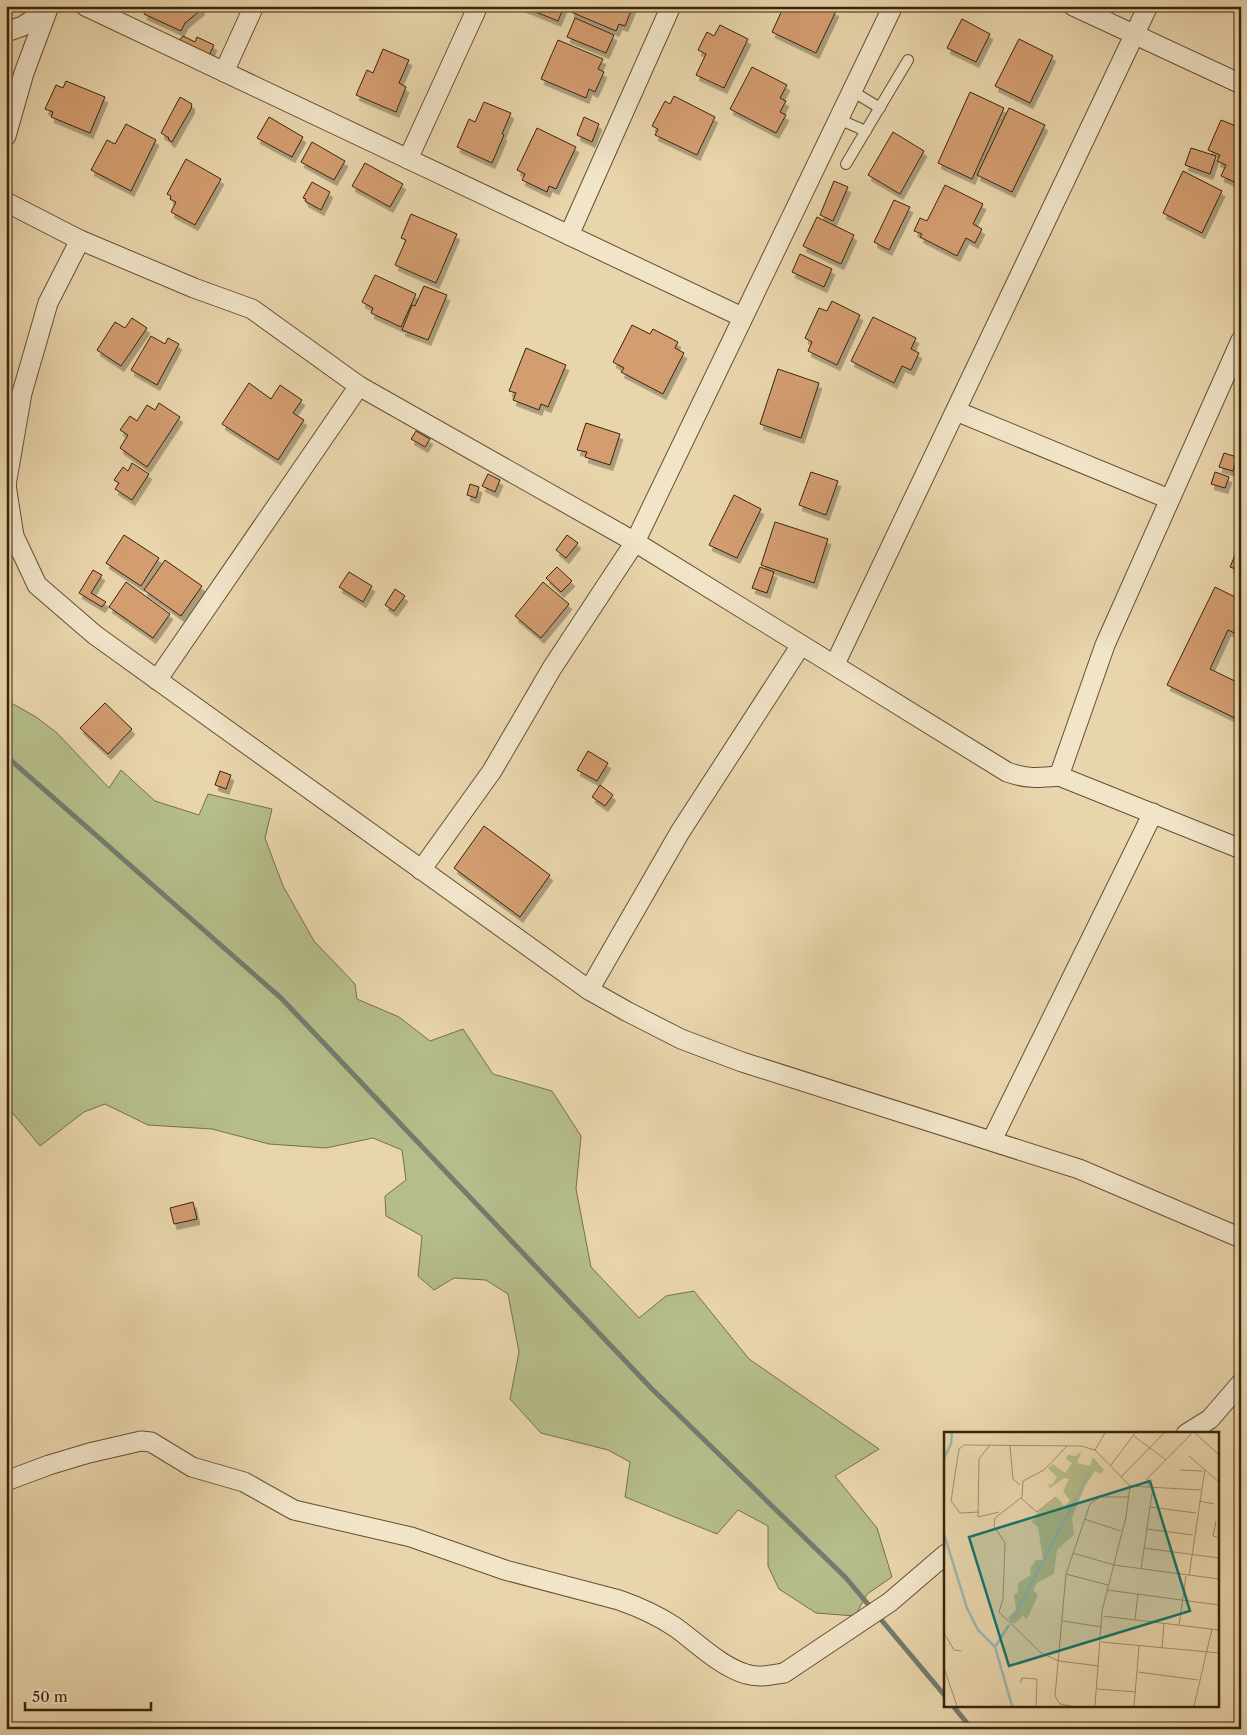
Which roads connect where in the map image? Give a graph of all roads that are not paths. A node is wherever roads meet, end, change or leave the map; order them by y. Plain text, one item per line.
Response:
1 (85, 6) edge
2 (254, 6) edge
3 (478, 6) edge
4 (671, 6) edge
5 (893, 6) edge
6 (1073, 6) edge
7 (1148, 6) edge
8 (49, 8) edge
9 (6, 32) edge
10 (1136, 35) junction
11 (908, 60) dead end
12 (224, 72) junction
13 (1241, 84) edge
14 (852, 90) junction
15 (880, 108) junction
16 (838, 119) junction
17 (866, 131) junction
18 (6, 136) edge
19 (408, 159) junction
20 (846, 164) dead end
21 (6, 202) edge
22 (569, 235) junction
23 (80, 240) junction
24 (742, 317) junction
25 (1241, 340) edge
26 (359, 386) junction
27 (956, 411) junction
28 (6, 485) edge
29 (1169, 499) junction
30 (635, 542) junction
31 (801, 645) junction
32 (835, 664) junction
33 (157, 680) junction
34 (1059, 776) junction
35 (1152, 813) junction
36 (1241, 850) edge
37 (421, 870) junction
38 (589, 990) junction
39 (992, 1140) junction
40 (1241, 1238) edge
41 (1241, 1383) edge
42 (1189, 1432) edge
43 (6, 1481) edge
44 (944, 1556) edge

1 - 12 street
2 - 12 street
3 - 19 street
4 - 22 street
5 - 14 street
6 - 10 street
7 - 10 street
8 - 9 street
8 - 18 street
10 - 13 street
10 - 27 street
11 - 15 lane
12 - 19 street
14 - 15 lane
14 - 16 street
15 - 17 lane
16 - 17 lane
16 - 24 street
17 - 20 lane
19 - 22 street
21 - 23 street
22 - 24 street
23 - 26 street
23 - 28 street
24 - 30 street
25 - 29 street
26 - 30 street
26 - 33 street
27 - 29 street
27 - 32 street
28 - 33 street
29 - 34 street
30 - 31 street
30 - 37 street
31 - 32 street
31 - 38 street
32 - 34 street
33 - 37 street
34 - 35 street
35 - 36 street
35 - 39 street
37 - 38 street
38 - 39 street
39 - 40 street
41 - 42 street
43 - 44 street

